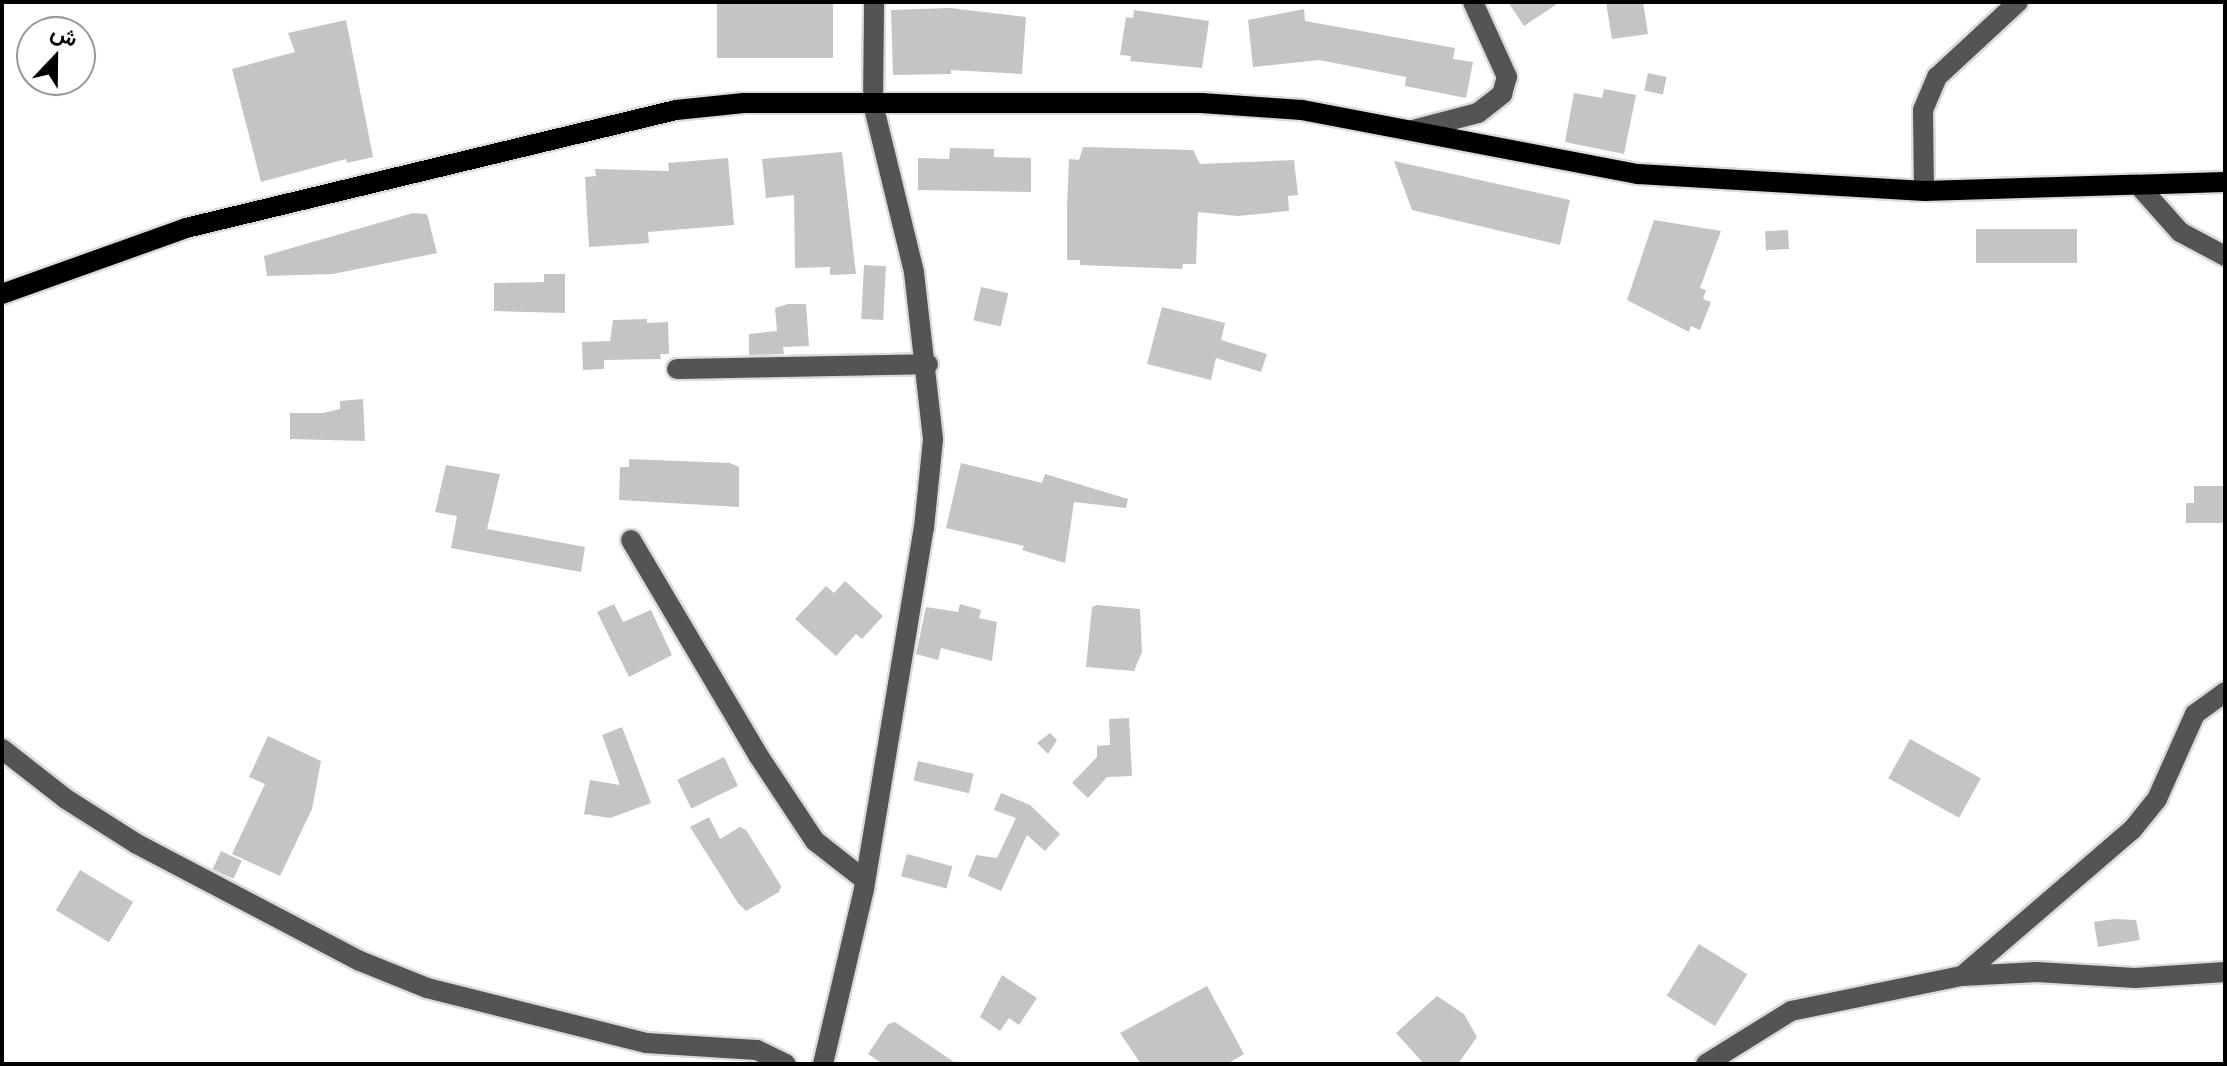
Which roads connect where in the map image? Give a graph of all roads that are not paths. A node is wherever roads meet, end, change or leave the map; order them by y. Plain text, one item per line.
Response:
1 (874, 2) edge
2 (1473, 2) edge
3 (2018, 2) edge
4 (873, 104) junction
5 (1413, 130) junction
6 (2225, 182) edge
7 (2141, 188) junction
8 (1924, 191) junction
9 (2225, 256) edge
10 (2, 294) edge
11 (928, 364) junction
12 (677, 369) dead end
13 (631, 540) dead end
14 (2225, 692) edge
15 (2, 749) edge
16 (865, 880) junction
17 (2225, 972) edge
18 (1962, 976) junction
19 (729, 1050) junction
20 (751, 1064) edge
21 (786, 1064) edge
22 (823, 1064) edge
23 (1706, 1064) edge

1 - 4 street
2 - 5 street
3 - 8 street
4 - 5 main road
4 - 10 main road
4 - 11 street
5 - 8 main road
6 - 7 main road
7 - 8 main road
7 - 9 street
11 - 12 street
11 - 16 street
13 - 16 street
14 - 18 street
15 - 19 street
16 - 22 street
17 - 18 street
18 - 23 street
19 - 20 street
19 - 21 street

